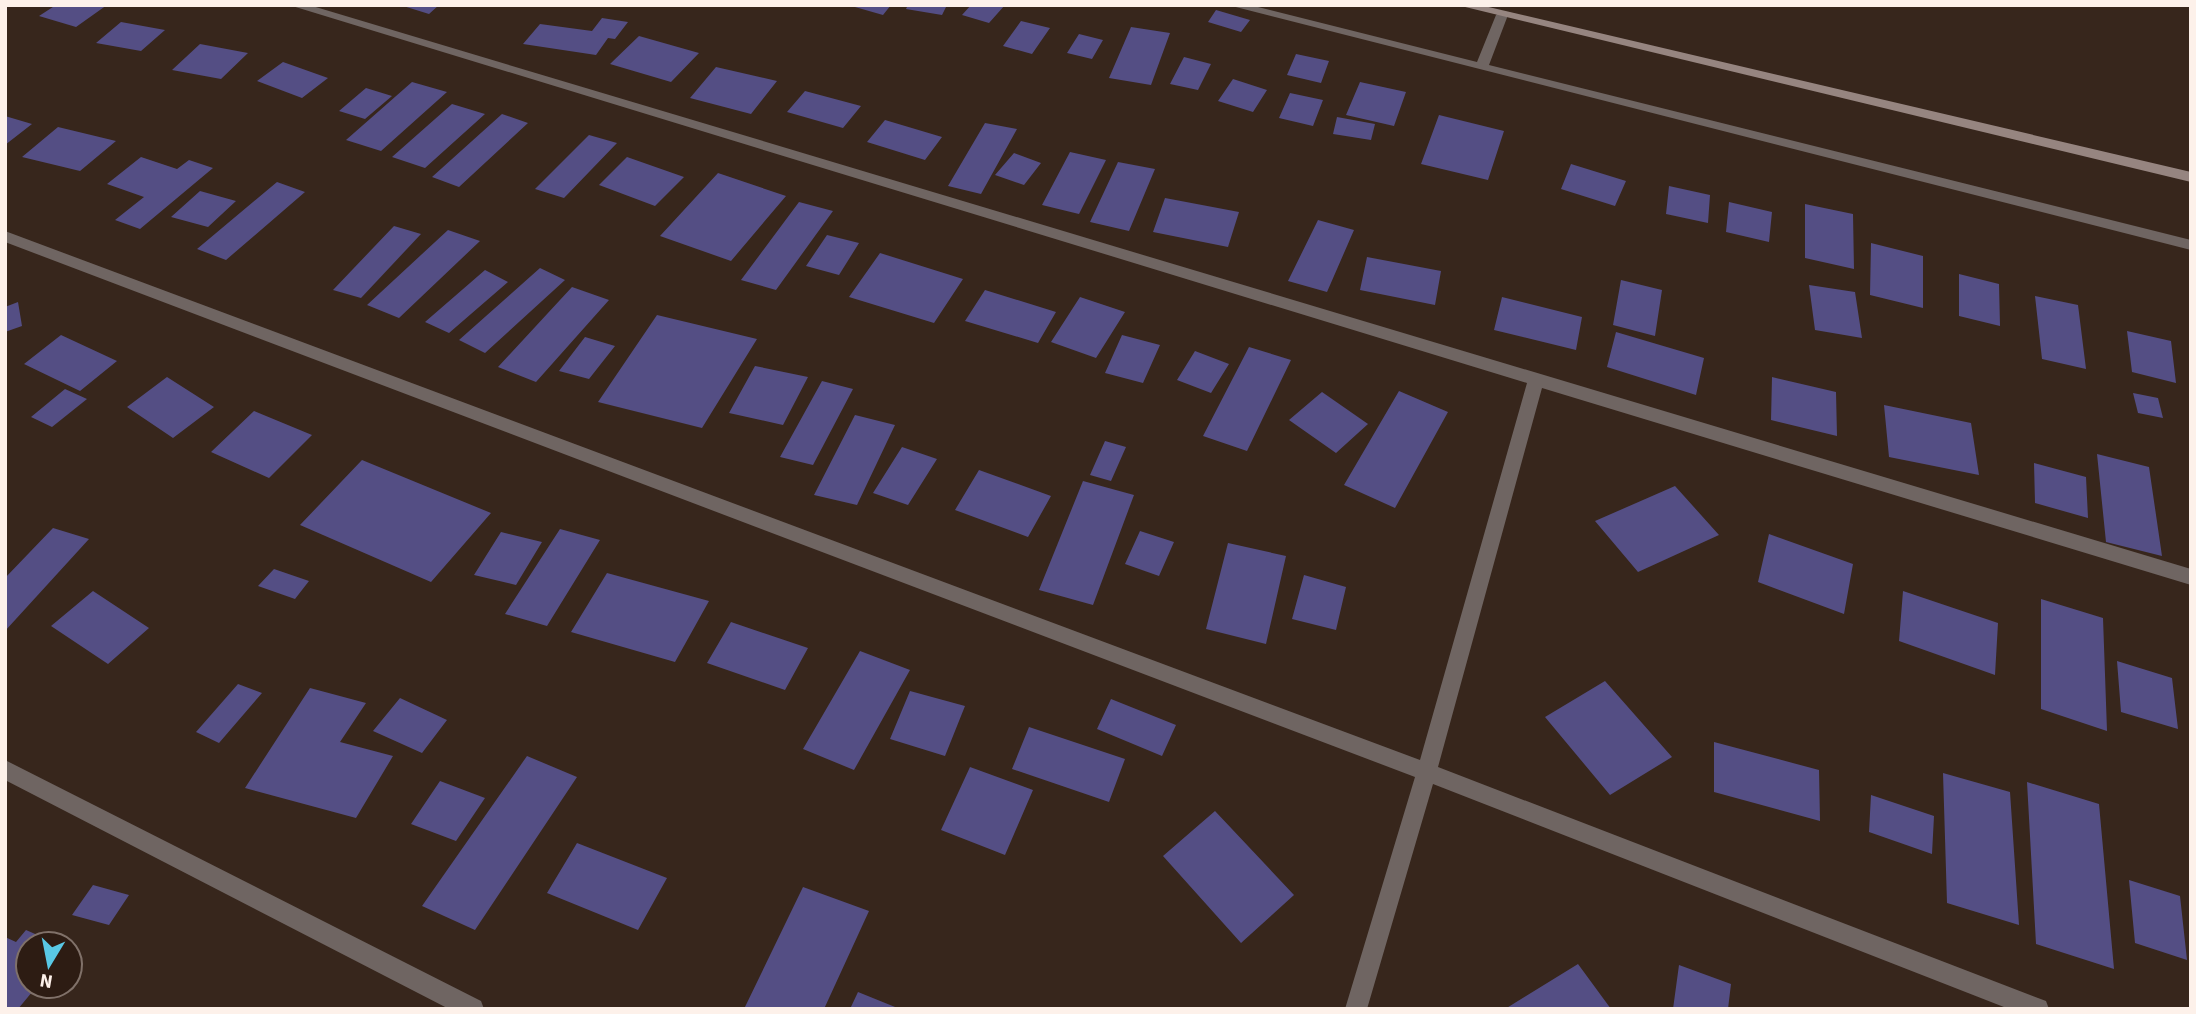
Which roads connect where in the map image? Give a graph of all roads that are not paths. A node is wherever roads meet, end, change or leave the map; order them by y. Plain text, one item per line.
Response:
1 (295, 5) edge
2 (1234, 5) edge
3 (1462, 5) edge
4 (1502, 15) junction
5 (1482, 67) junction
6 (2191, 177) edge
7 (5, 236) edge
8 (2191, 244) edge
9 (1537, 378) junction
10 (2191, 577) edge
11 (5, 768) edge
12 (1427, 772) junction
13 (473, 1009) edge
14 (1356, 1009) edge
15 (2038, 1009) edge

1 - 9 street
2 - 5 street
3 - 4 main road
4 - 5 street
4 - 6 main road
5 - 8 street
7 - 12 street
9 - 10 street
9 - 12 street
11 - 13 street
12 - 14 street
12 - 15 street

